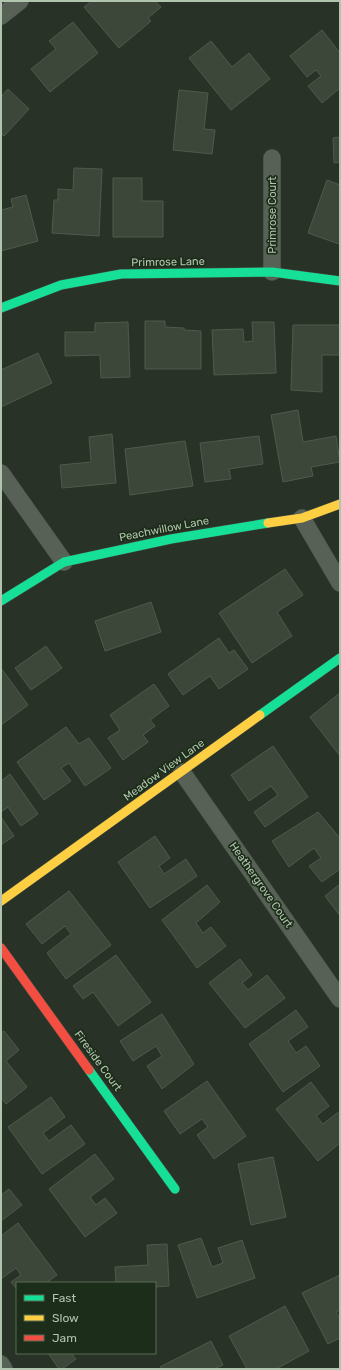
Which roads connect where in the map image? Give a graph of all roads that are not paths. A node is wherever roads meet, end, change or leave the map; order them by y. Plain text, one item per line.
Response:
1 (20, 1) edge
2 (1, 16) edge
3 (272, 158) dead end
4 (272, 272) junction
5 (340, 281) edge
6 (1, 308) edge
7 (1, 473) edge
8 (340, 504) edge
9 (302, 518) junction
10 (64, 562) junction
11 (340, 583) edge
12 (1, 601) edge
13 (340, 658) edge
14 (182, 772) junction
15 (1, 901) edge
16 (1, 948) edge
17 (340, 999) edge
18 (175, 1189) dead end
19 (1, 1364) edge
20 (4, 1369) edge

1 - 2 street
3 - 4 street, Primrose Court
4 - 5 street, Primrose Lane
4 - 6 street, Primrose Lane
7 - 10 street
8 - 9 street, Peachwillow Lane
9 - 10 street, Peachwillow Lane
9 - 11 street
10 - 12 street, Peachwillow Lane
13 - 14 street, Meadow View Lane
14 - 15 street, Meadow View Lane
14 - 17 street, Heathergrove Court
16 - 18 street, Fireside Court
19 - 20 street

